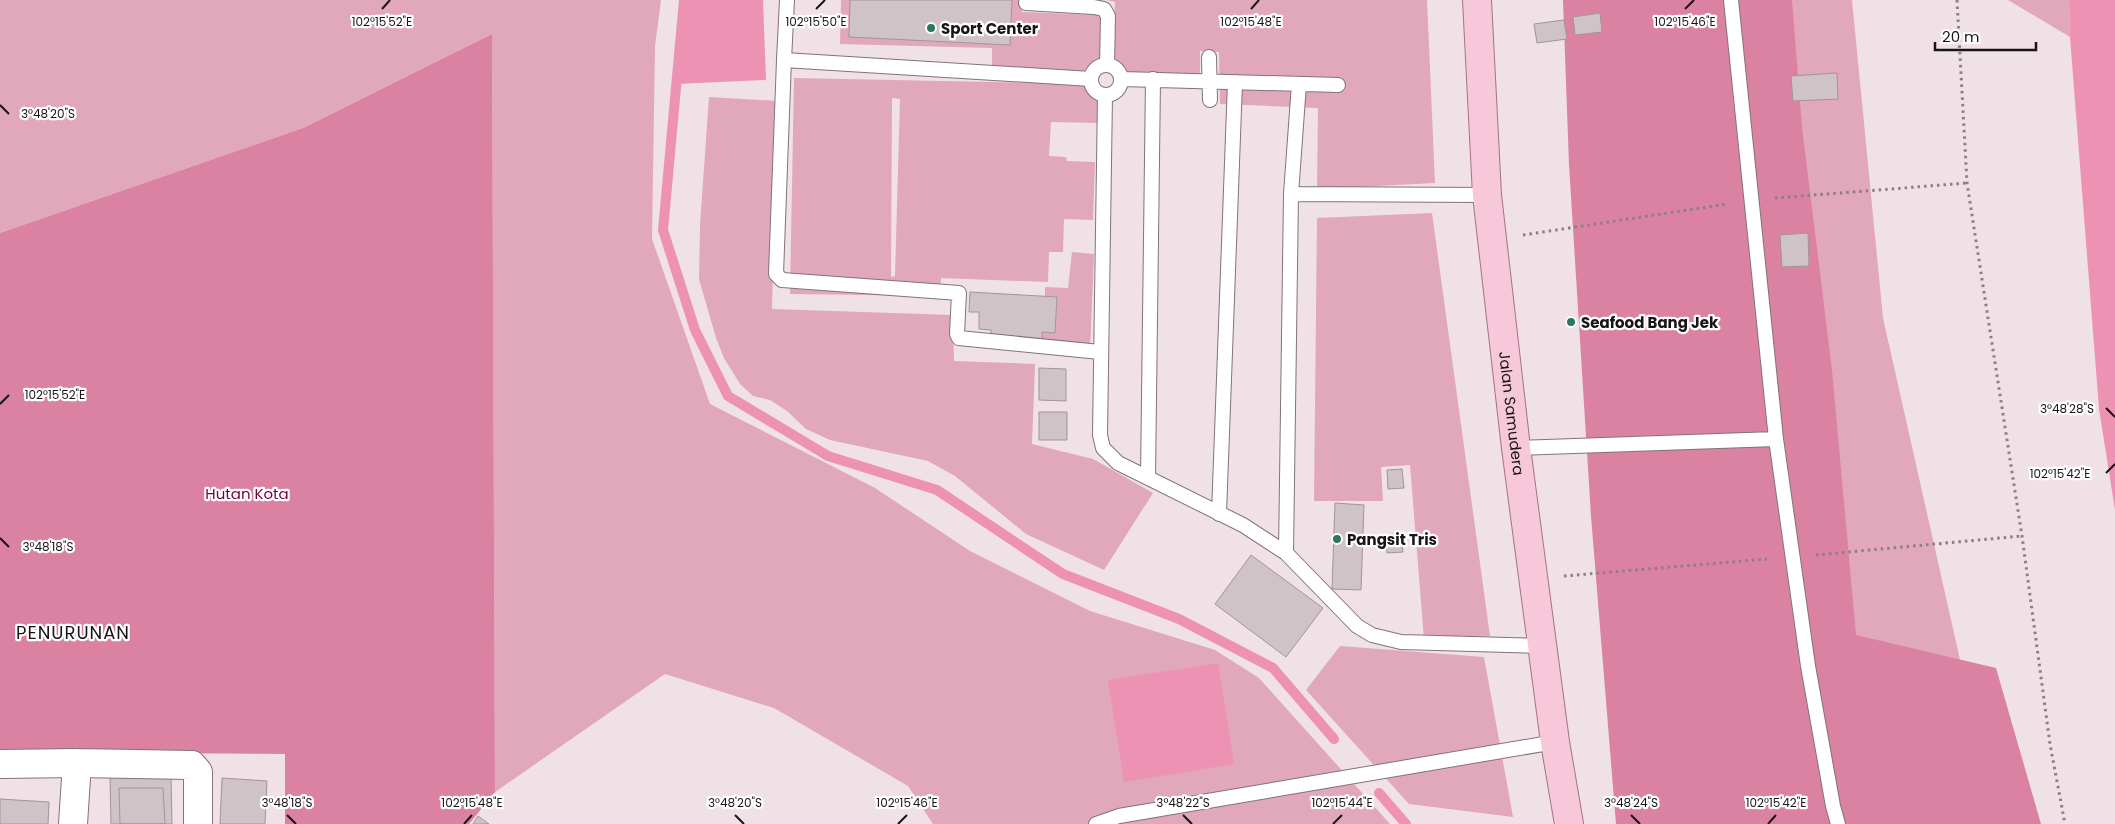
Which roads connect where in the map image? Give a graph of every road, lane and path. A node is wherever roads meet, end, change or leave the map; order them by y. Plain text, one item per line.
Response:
1 (787, 0) edge
2 (1477, 0) edge
3 (1731, 0) edge
4 (1957, 0) edge
5 (1094, 3) edge
6 (1026, 4) dead end
7 (1209, 57) dead end
8 (784, 60) junction
9 (1107, 65) junction
10 (1091, 79) junction
11 (1122, 79) junction
12 (1153, 79) junction
13 (1210, 82) junction
14 (1235, 82) junction
15 (1299, 84) junction
16 (1338, 85) dead end
17 (1105, 95) junction
18 (1210, 100) dead end
19 (1291, 194) junction
20 (1487, 195) junction
21 (1100, 352) junction
22 (1776, 439) junction
23 (1516, 448) junction
24 (1148, 478) junction
25 (1220, 514) junction
26 (1286, 553) junction
27 (1544, 646) junction
28 (1555, 742) junction
29 (77, 763) junction
30 (0, 764) edge
31 (73, 824) edge
32 (198, 824) edge
33 (1096, 824) edge
34 (1570, 824) edge
35 (1838, 824) edge
36 (2065, 824) edge

1 - 8 lane
2 - 20 main road, Jalan Samudera
3 - 22 lane
4 - 36 path
5 - 6 lane
5 - 9 lane
7 - 13 lane
8 - 10 lane
8 - 21 lane
9 - 10 lane
9 - 11 lane
10 - 17 lane
11 - 12 lane
11 - 17 lane
12 - 13 lane
12 - 24 lane
13 - 14 lane
13 - 18 lane
14 - 15 lane
14 - 25 lane
15 - 16 lane
15 - 19 lane
17 - 21 lane
19 - 20 lane
19 - 26 lane
20 - 23 main road, Jalan Samudera
21 - 24 lane
22 - 23 lane
22 - 35 lane
23 - 27 main road, Jalan Samudera
24 - 25 lane
25 - 26 lane
26 - 27 lane
27 - 28 main road, Jalan Samudera
28 - 33 lane
28 - 34 main road, Jalan Samudera
29 - 30 street
29 - 31 street
29 - 32 street

